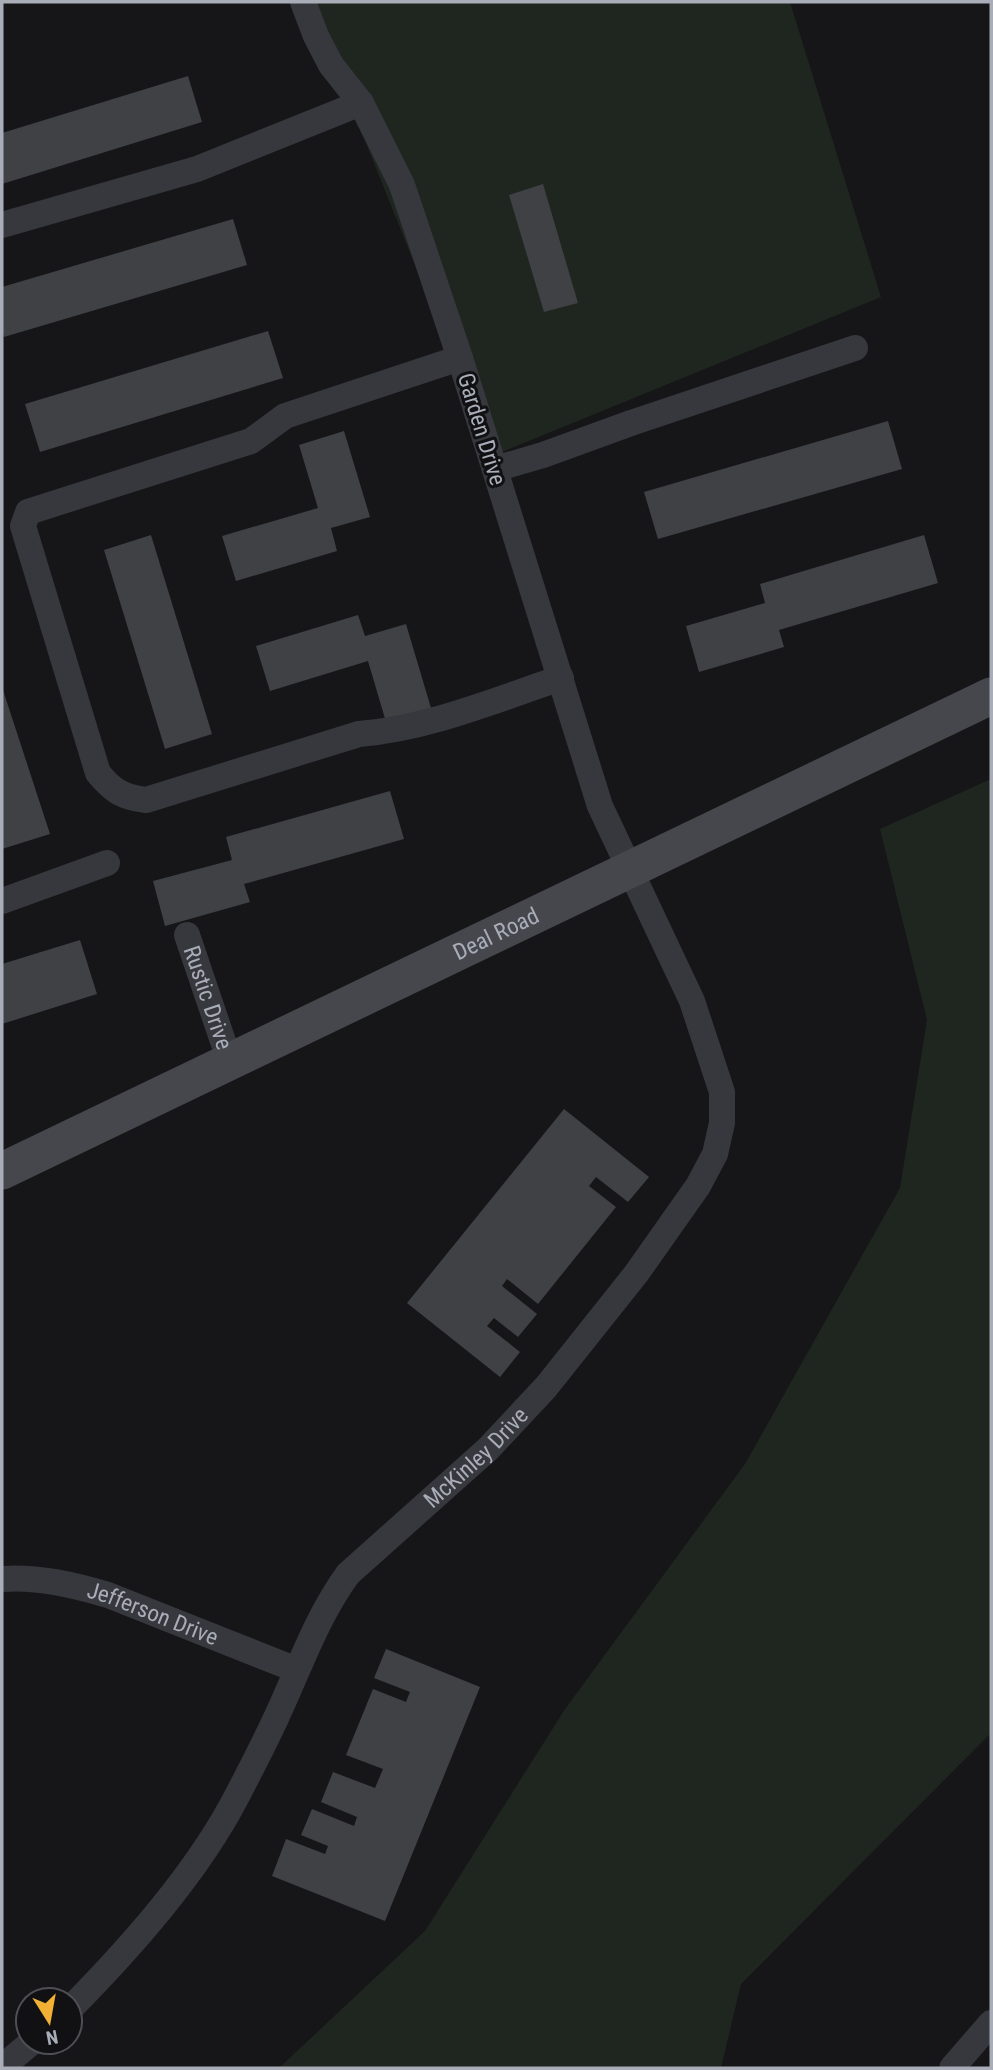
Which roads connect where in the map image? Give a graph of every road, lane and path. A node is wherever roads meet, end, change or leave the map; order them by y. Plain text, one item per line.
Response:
1 (303, 2) edge
2 (361, 103) junction
3 (2, 225) edge
4 (855, 348) dead end
5 (460, 358) junction
6 (495, 469) junction
7 (561, 678) junction
8 (991, 696) edge
9 (107, 863) dead end
10 (630, 870) junction
11 (2, 901) edge
12 (187, 935) dead end
13 (230, 1062) junction
14 (2, 1171) edge
15 (2, 1579) edge
16 (297, 1670) junction
17 (84, 1995) edge
18 (991, 2023) edge
19 (952, 2068) edge

1 - 2 street, Garden Drive
2 - 3 street
2 - 5 street, Garden Drive
4 - 6 street
5 - 6 street, Garden Drive
5 - 7 street
6 - 7 street, Garden Drive
7 - 10 street, Garden Drive
8 - 10 street, Deal Road
9 - 11 street
10 - 13 street, Deal Road
10 - 16 street, McKinley Drive
12 - 13 street, Rustic Drive
13 - 14 street, Deal Road
15 - 16 street, Jefferson Drive
16 - 17 street, McKinley Drive
18 - 19 street

